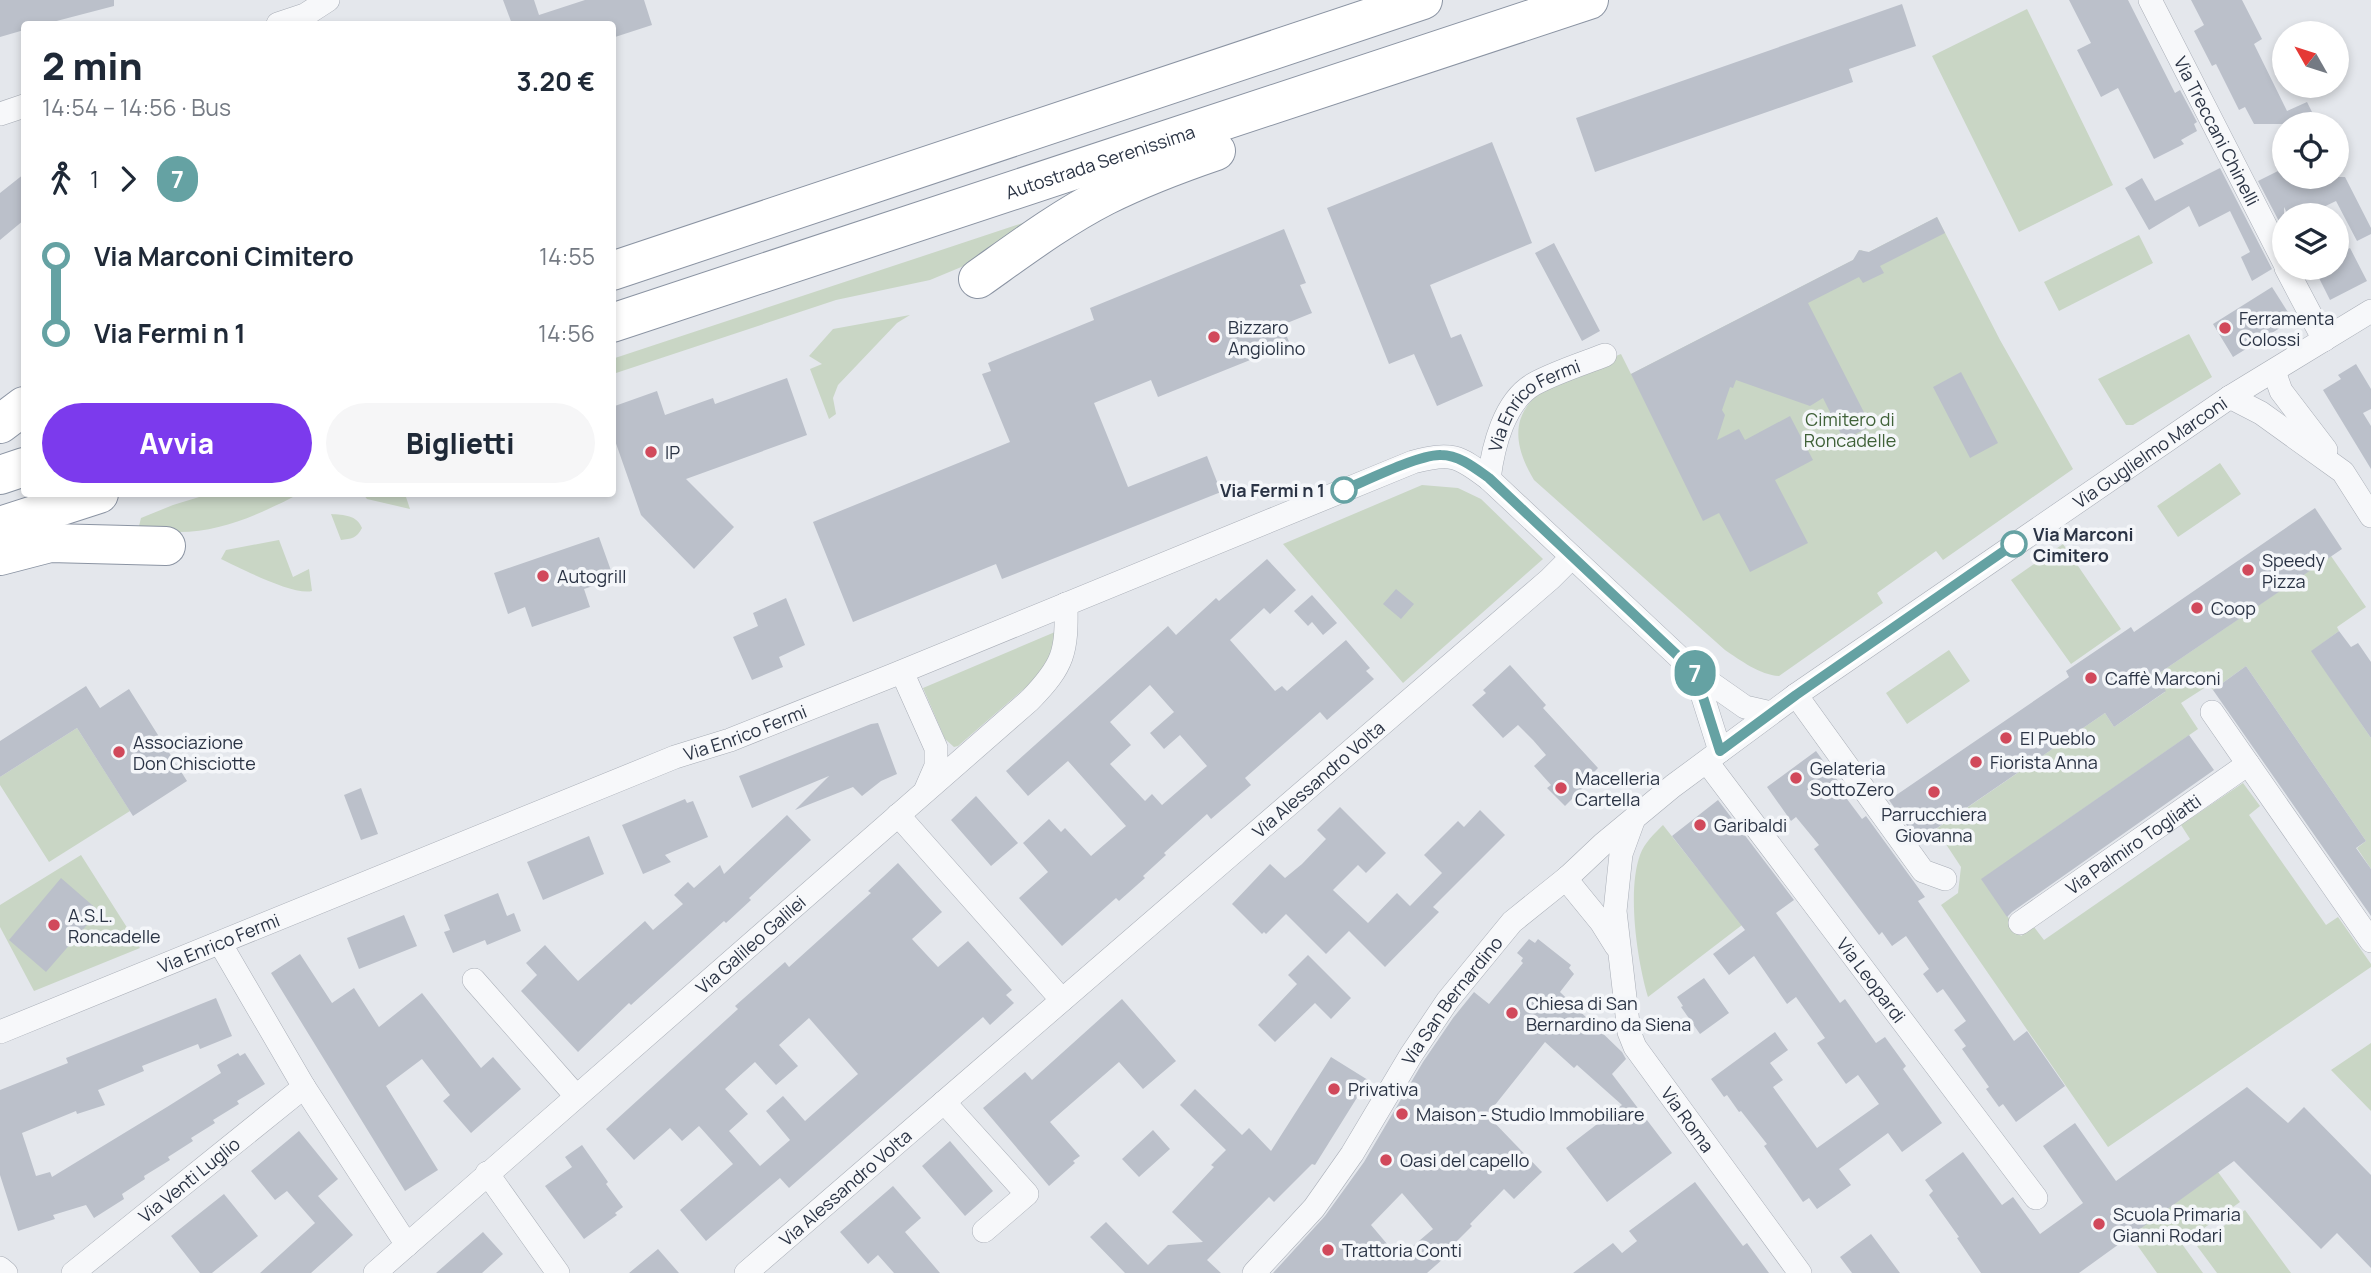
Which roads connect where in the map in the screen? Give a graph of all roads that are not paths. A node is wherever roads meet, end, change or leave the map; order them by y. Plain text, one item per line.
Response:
1 (328, 0) edge
2 (1423, 0) edge
3 (1589, 0) edge
4 (2150, 0) edge
5 (287, 21) edge
6 (1526, 21) junction
7 (21, 107) edge
8 (0, 114) edge
9 (2272, 239) edge
10 (616, 270) edge
11 (978, 279) dead end
12 (2293, 280) edge
13 (2371, 311) edge
14 (616, 322) edge
15 (2324, 340) junction
16 (1605, 355) dead end
17 (2274, 371) junction
18 (2230, 397) junction
19 (21, 408) edge
20 (0, 424) edge
21 (21, 468) edge
22 (2343, 472) junction
23 (0, 475) edge
24 (1489, 478) junction
25 (90, 497) edge
26 (2371, 516) edge
27 (0, 526) edge
28 (166, 546) dead end
29 (0, 556) edge
30 (1572, 557) junction
31 (1066, 604) junction
32 (902, 672) junction
33 (1695, 672) junction
34 (1796, 695) junction
35 (2213, 712) dead end
36 (1771, 713) junction
37 (936, 748) junction
38 (974, 750) junction
39 (1713, 757) junction
40 (2248, 764) junction
41 (925, 793) junction
42 (898, 816) junction
43 (1634, 818) junction
44 (1588, 858) junction
45 (1568, 877) junction
46 (1945, 879) dead end
47 (1615, 911) junction
48 (2020, 923) dead end
49 (2371, 941) edge
50 (219, 943) junction
51 (1618, 948) junction
52 (474, 980) dead end
53 (1062, 1000) junction
54 (0, 1031) edge
55 (304, 1087) junction
56 (576, 1096) junction
57 (944, 1102) junction
58 (487, 1173) junction
59 (2036, 1198) dead end
60 (984, 1231) dead end
61 (407, 1245) junction
62 (0, 1268) edge
63 (6, 1273) edge
64 (73, 1273) edge
65 (375, 1273) edge
66 (558, 1273) edge
67 (746, 1273) edge
68 (1254, 1273) edge
69 (1800, 1273) edge

1 - 5 street
2 - 10 highway
3 - 6 highway, Autostrada Serenissima
4 - 9 street, Via Treccani Chinelli
6 - 11 highway
6 - 14 highway, Autostrada Serenissima
7 - 8 street
12 - 15 street
13 - 15 street, Via Guglielmo Marconi
15 - 17 street, Via Guglielmo Marconi
16 - 24 street, Via Enrico Fermi
17 - 18 street, Via Guglielmo Marconi
17 - 22 street
18 - 22 street
18 - 34 street, Via Guglielmo Marconi
19 - 20 highway
21 - 23 highway
22 - 26 street
24 - 30 street, Via Enrico Fermi
24 - 31 street, Via Enrico Fermi
25 - 27 highway
28 - 29 highway
30 - 33 street, Via Enrico Fermi
30 - 53 street, Via Alessandro Volta
31 - 32 street, Via Enrico Fermi
31 - 38 street, Via Galileo Galilei
32 - 37 street
32 - 50 street, Via Enrico Fermi
33 - 36 street, Via Enrico Fermi
33 - 39 street, Via Enrico Fermi
34 - 36 street, Via Guglielmo Marconi
34 - 46 street
35 - 40 street
36 - 39 street, Via Guglielmo Marconi
37 - 38 street
37 - 41 street
38 - 41 street, Via Galileo Galilei
39 - 43 street, Via Guglielmo Marconi
39 - 59 street, Via Leopardi
40 - 48 street, Via Palmiro Togliatti
40 - 49 street
41 - 42 street, Via Galileo Galilei
42 - 53 street
42 - 56 street, Via Galileo Galilei
43 - 44 street, Via Guglielmo Marconi
43 - 47 street, Via Roma
44 - 45 street, Via Guglielmo Marconi
44 - 47 street, Via Roma
45 - 51 street, Via Roma
45 - 68 street, Via San Bernardino
47 - 51 street, Via Roma
50 - 54 street, Via Enrico Fermi
50 - 55 street
51 - 69 street, Via Roma
52 - 56 street
53 - 57 street, Via Alessandro Volta
55 - 61 street
55 - 64 street, Via Venti Luglio
56 - 58 street, Via Galileo Galilei
57 - 60 street
57 - 67 street, Via Alessandro Volta
58 - 61 street, Via Galileo Galilei
58 - 66 street
61 - 65 street, Via Galileo Galilei
62 - 63 street

